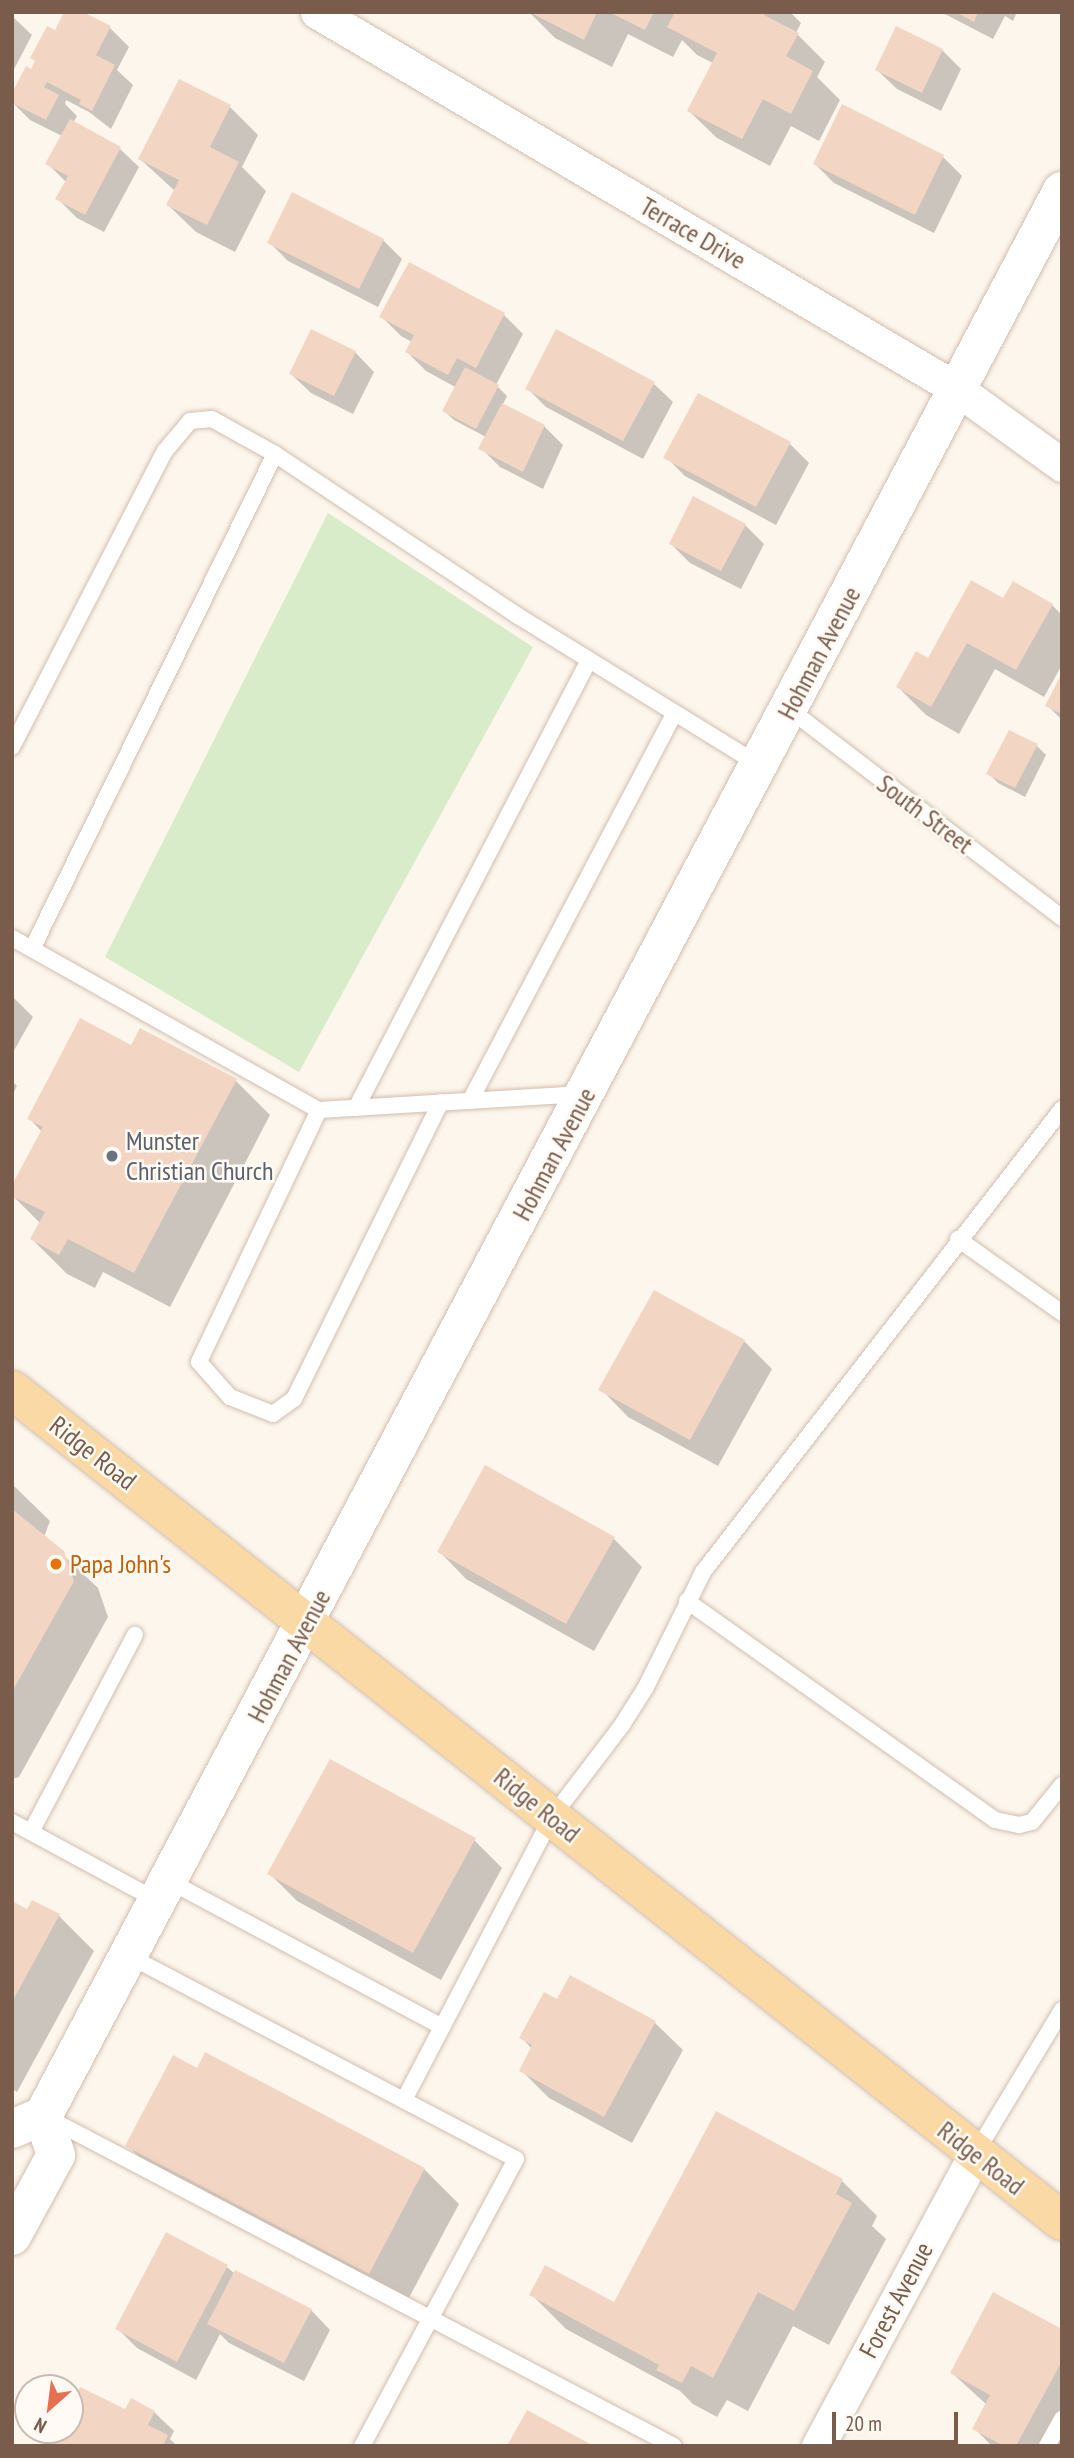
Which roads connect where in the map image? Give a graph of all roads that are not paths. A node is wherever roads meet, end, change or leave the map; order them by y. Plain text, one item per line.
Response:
1 (317, 12) edge
2 (1062, 191) edge
3 (957, 389) junction
4 (275, 454) junction
5 (1062, 465) edge
6 (589, 660) junction
7 (789, 709) junction
8 (674, 714) junction
9 (12, 747) edge
10 (759, 765) junction
11 (1062, 918) edge
12 (12, 938) edge
13 (32, 949) junction
14 (586, 1094) junction
15 (471, 1101) junction
16 (441, 1102) junction
17 (356, 1108) junction
18 (1062, 1109) edge
19 (319, 1110) junction
20 (958, 1239) junction
21 (1062, 1313) edge
22 (12, 1390) edge
23 (687, 1601) junction
24 (307, 1622) junction
25 (135, 1635) dead end
26 (1062, 1784) edge
27 (552, 1817) junction
28 (12, 1822) edge
29 (31, 1832) junction
30 (163, 1891) junction
31 (129, 1956) junction
32 (1062, 2010) edge
33 (443, 2026) junction
34 (404, 2099) junction
35 (28, 2122) edge
36 (975, 2154) junction
37 (1062, 2221) edge
38 (12, 2236) edge
39 (430, 2318) junction
40 (1062, 2418) edge
41 (362, 2446) edge
42 (674, 2446) edge
43 (818, 2446) edge
44 (1047, 2446) edge

1 - 3 street, Terrace Drive
2 - 3 street, Hohman Avenue
3 - 5 street, Terrace Drive
3 - 7 street, Hohman Avenue
4 - 6 lane
4 - 9 lane
4 - 13 lane
6 - 8 lane
6 - 17 lane
7 - 10 street, Hohman Avenue
7 - 11 lane, South Street
8 - 10 lane
8 - 15 lane
10 - 14 street, Hohman Avenue
12 - 13 lane
13 - 19 lane
14 - 15 lane
14 - 24 street, Hohman Avenue
15 - 16 lane
16 - 17 lane
16 - 19 lane
17 - 19 lane
18 - 20 lane
20 - 21 lane
20 - 23 lane
22 - 24 main road, Ridge Road
23 - 26 lane
23 - 27 lane
24 - 27 main road, Ridge Road
24 - 30 street, Hohman Avenue
25 - 29 lane
27 - 33 lane
27 - 36 main road, Ridge Road
28 - 29 lane
29 - 30 lane
30 - 31 street, Hohman Avenue
30 - 33 lane
31 - 34 lane
31 - 35 street, Hohman Avenue
32 - 36 lane
33 - 34 lane
34 - 39 lane
35 - 38 street
35 - 39 lane
36 - 37 main road, Ridge Road
36 - 43 street, Forest Avenue
39 - 41 lane
39 - 42 lane
40 - 44 lane

